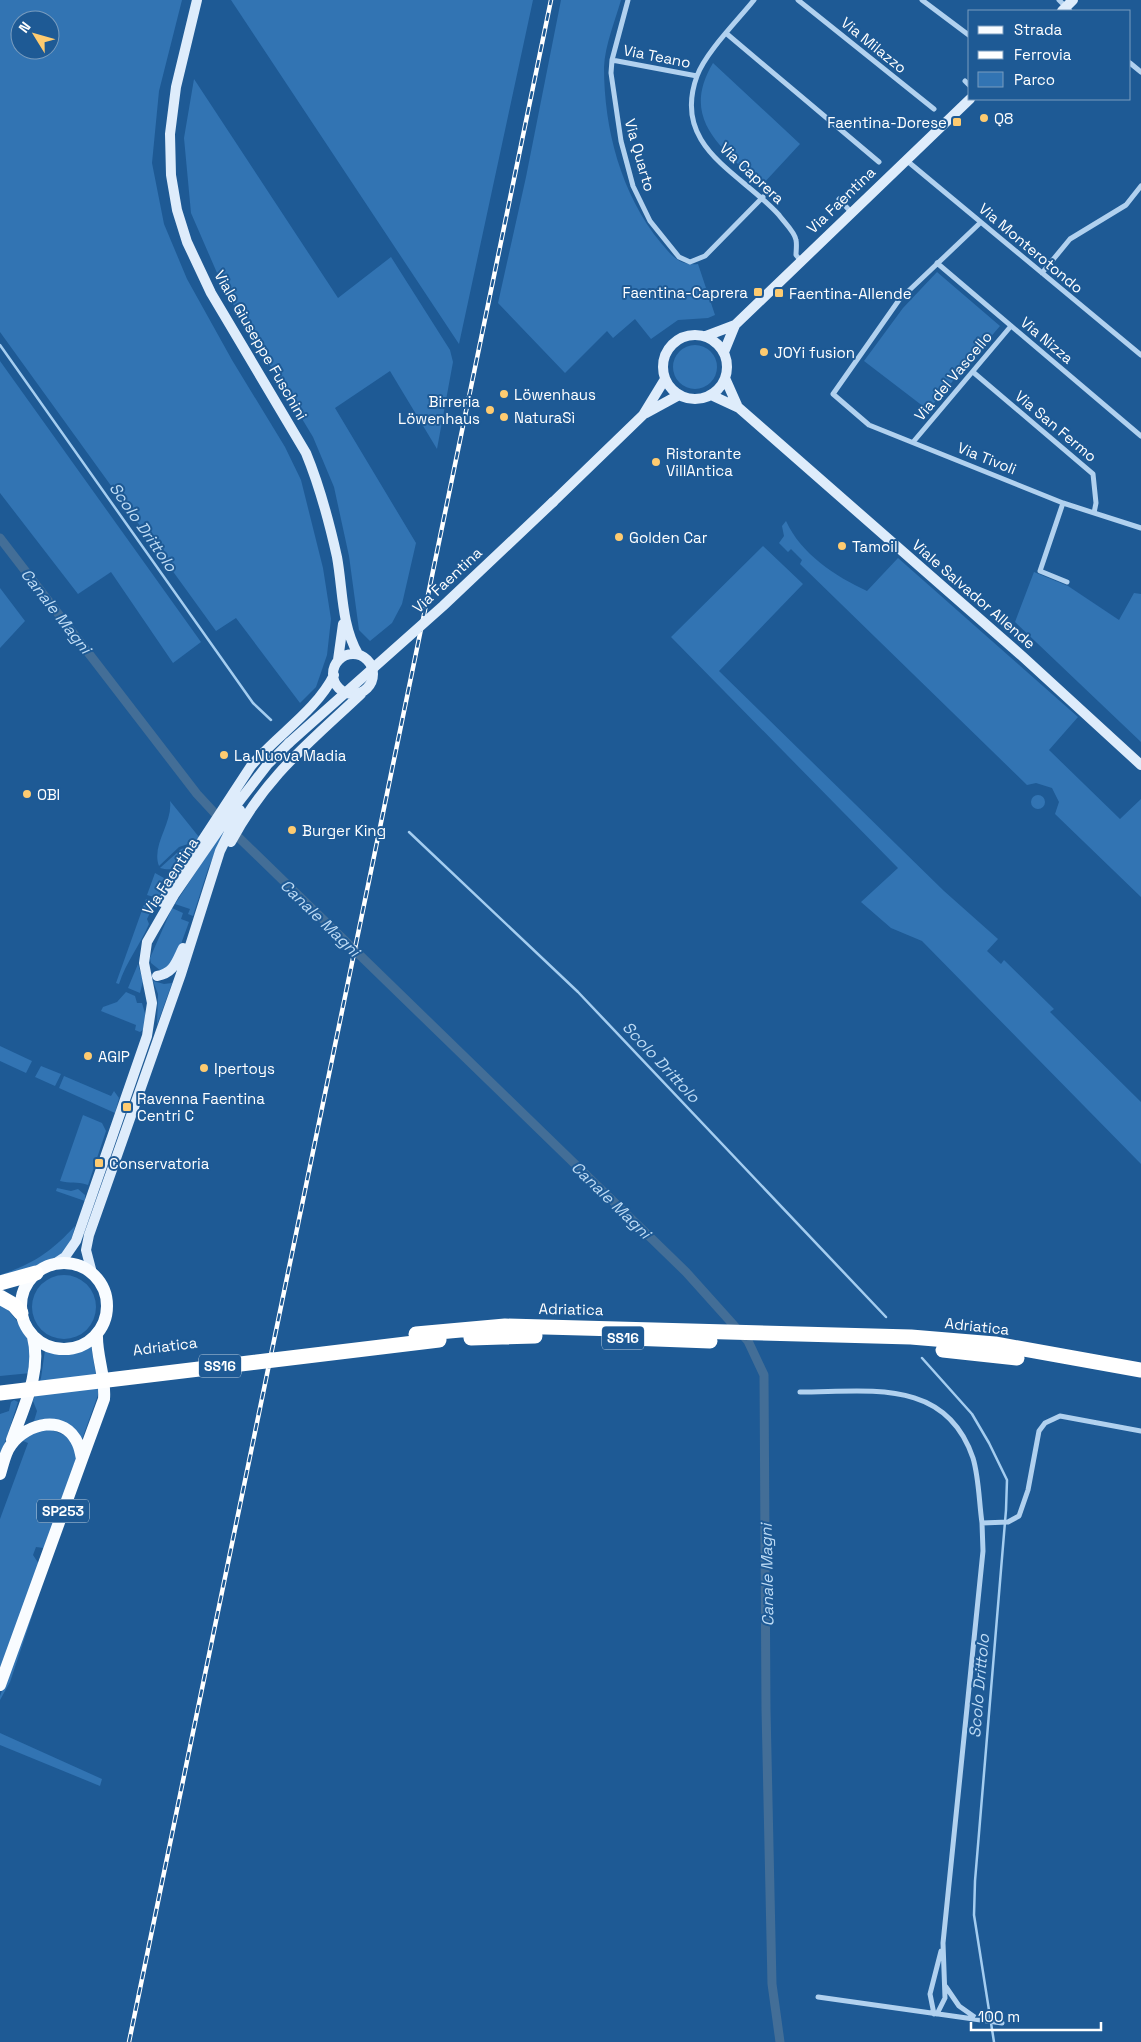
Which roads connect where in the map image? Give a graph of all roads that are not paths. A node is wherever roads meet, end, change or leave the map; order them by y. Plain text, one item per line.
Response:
1 (197, 0) edge
2 (628, 0) edge
3 (754, 0) edge
4 (798, 0) edge
5 (922, 0) edge
6 (1074, 0) edge
7 (1064, 8) edge
8 (727, 34) junction
9 (968, 34) edge
10 (612, 60) junction
11 (1131, 64) edge
12 (1141, 72) edge
13 (697, 76) junction
14 (965, 81) dead end
15 (968, 84) edge
16 (969, 100) edge
17 (934, 109) dead end
18 (906, 160) junction
19 (878, 162) dead end
20 (1141, 186) edge
21 (763, 197) junction
22 (839, 199) dead end
23 (851, 212) junction
24 (980, 223) junction
25 (801, 261) junction
26 (937, 263) junction
27 (1042, 273) junction
28 (736, 325) junction
29 (1011, 326) junction
30 (706, 336) junction
31 (724, 352) junction
32 (1141, 355) edge
33 (973, 372) junction
34 (725, 378) junction
35 (665, 380) junction
36 (680, 395) junction
37 (711, 395) junction
38 (739, 408) junction
39 (643, 415) junction
40 (1141, 436) edge
41 (914, 441) junction
42 (1063, 503) junction
43 (1094, 513) junction
44 (1141, 528) edge
45 (1067, 582) dead end
46 (344, 615) junction
47 (358, 654) junction
48 (338, 660) junction
49 (334, 675) junction
50 (361, 694) junction
51 (1141, 766) edge
52 (236, 810) junction
53 (193, 938) junction
54 (144, 963) junction
55 (181, 974) junction
56 (157, 976) junction
57 (56, 1264) junction
58 (36, 1273) junction
59 (92, 1273) junction
60 (0, 1283) edge
61 (0, 1297) edge
62 (21, 1313) junction
63 (97, 1334) junction
64 (34, 1337) junction
65 (806, 1339) junction
66 (1141, 1370) edge
67 (1141, 1380) edge
68 (0, 1382) edge
69 (0, 1392) edge
70 (800, 1392) dead end
71 (1141, 1431) edge
72 (10, 1446) junction
73 (82, 1459) junction
74 (0, 1474) edge
75 (982, 1523) junction
76 (0, 1685) edge
77 (943, 1943) junction
78 (945, 1984) junction
79 (818, 1998) dead end
80 (935, 2014) junction
81 (977, 2019) junction
82 (1002, 2023) dead end

1 - 46 main road, Viale Giuseppe Fuschini
2 - 10 street, Via Quarto
3 - 8 street, Via Caprera
4 - 17 street, Via Milazzo
5 - 9 street
6 - 7 main road
8 - 13 street, Via Caprera
8 - 19 street
10 - 13 street, Via Teano
10 - 21 street, Via Quarto
11 - 12 street
13 - 21 street, Via Caprera
14 - 15 street
16 - 18 main road, Via Faentina
18 - 23 main road, Via Faentina
18 - 24 street, Via Monterotondo
20 - 27 street
21 - 25 street, Via Caprera
22 - 23 street
23 - 25 main road, Via Faentina
24 - 26 street
24 - 27 street, Via Monterotondo
25 - 28 main road, Via Faentina
26 - 29 street, Via Nizza
26 - 41 street, Via Tivoli
27 - 32 street, Via Monterotondo
28 - 30 main road, Via Faentina
28 - 31 main road, Via Faentina
29 - 33 street, Via del Vascello
29 - 40 street, Via Nizza
30 - 31 main road
30 - 35 main road
31 - 34 main road
33 - 41 street, Via del Vascello
33 - 43 street, Via San Fermo
34 - 37 main road
34 - 38 main road, Viale Salvador Allende
35 - 36 main road
35 - 39 main road, Via Faentina / SP253
36 - 37 main road
36 - 39 main road, Via Faentina / SP253
37 - 38 main road, Viale Salvador Allende
38 - 51 main road, Viale Salvador Allende
39 - 52 main road, Via Faentina / SP253, bridge
41 - 42 street, Via Tivoli
42 - 43 street, Via Tivoli
42 - 45 street
43 - 44 street, Via Tivoli
46 - 47 main road, Viale Giuseppe Fuschini
46 - 48 main road, Viale Giuseppe Fuschini
47 - 48 main road
47 - 50 main road
48 - 49 main road
49 - 50 main road
49 - 52 main road
50 - 52 main road
52 - 53 main road, Via Faentina / SP253
52 - 54 main road, Via Faentina / SP253
53 - 55 main road, Via Faentina / SP253
53 - 56 main road
54 - 56 main road
54 - 57 main road
55 - 56 main road
55 - 59 main road, Via Faentina / SP253
57 - 58 main road
57 - 59 main road
58 - 60 highway
58 - 62 main road
59 - 63 main road, SP253
61 - 62 highway
62 - 64 main road
63 - 64 main road
63 - 73 main road, SP253
64 - 72 main road
65 - 66 highway, Adriatica / SS16
65 - 67 highway, Adriatica / SS16
65 - 68 highway, Adriatica / SS16
65 - 69 highway, Adriatica / SS16, bridge
70 - 75 street
71 - 75 street
72 - 73 main road
72 - 74 main road
73 - 76 main road, SP253
75 - 77 street
77 - 78 street
77 - 80 street
78 - 80 street
78 - 81 street
79 - 80 street
80 - 81 street
81 - 82 street

